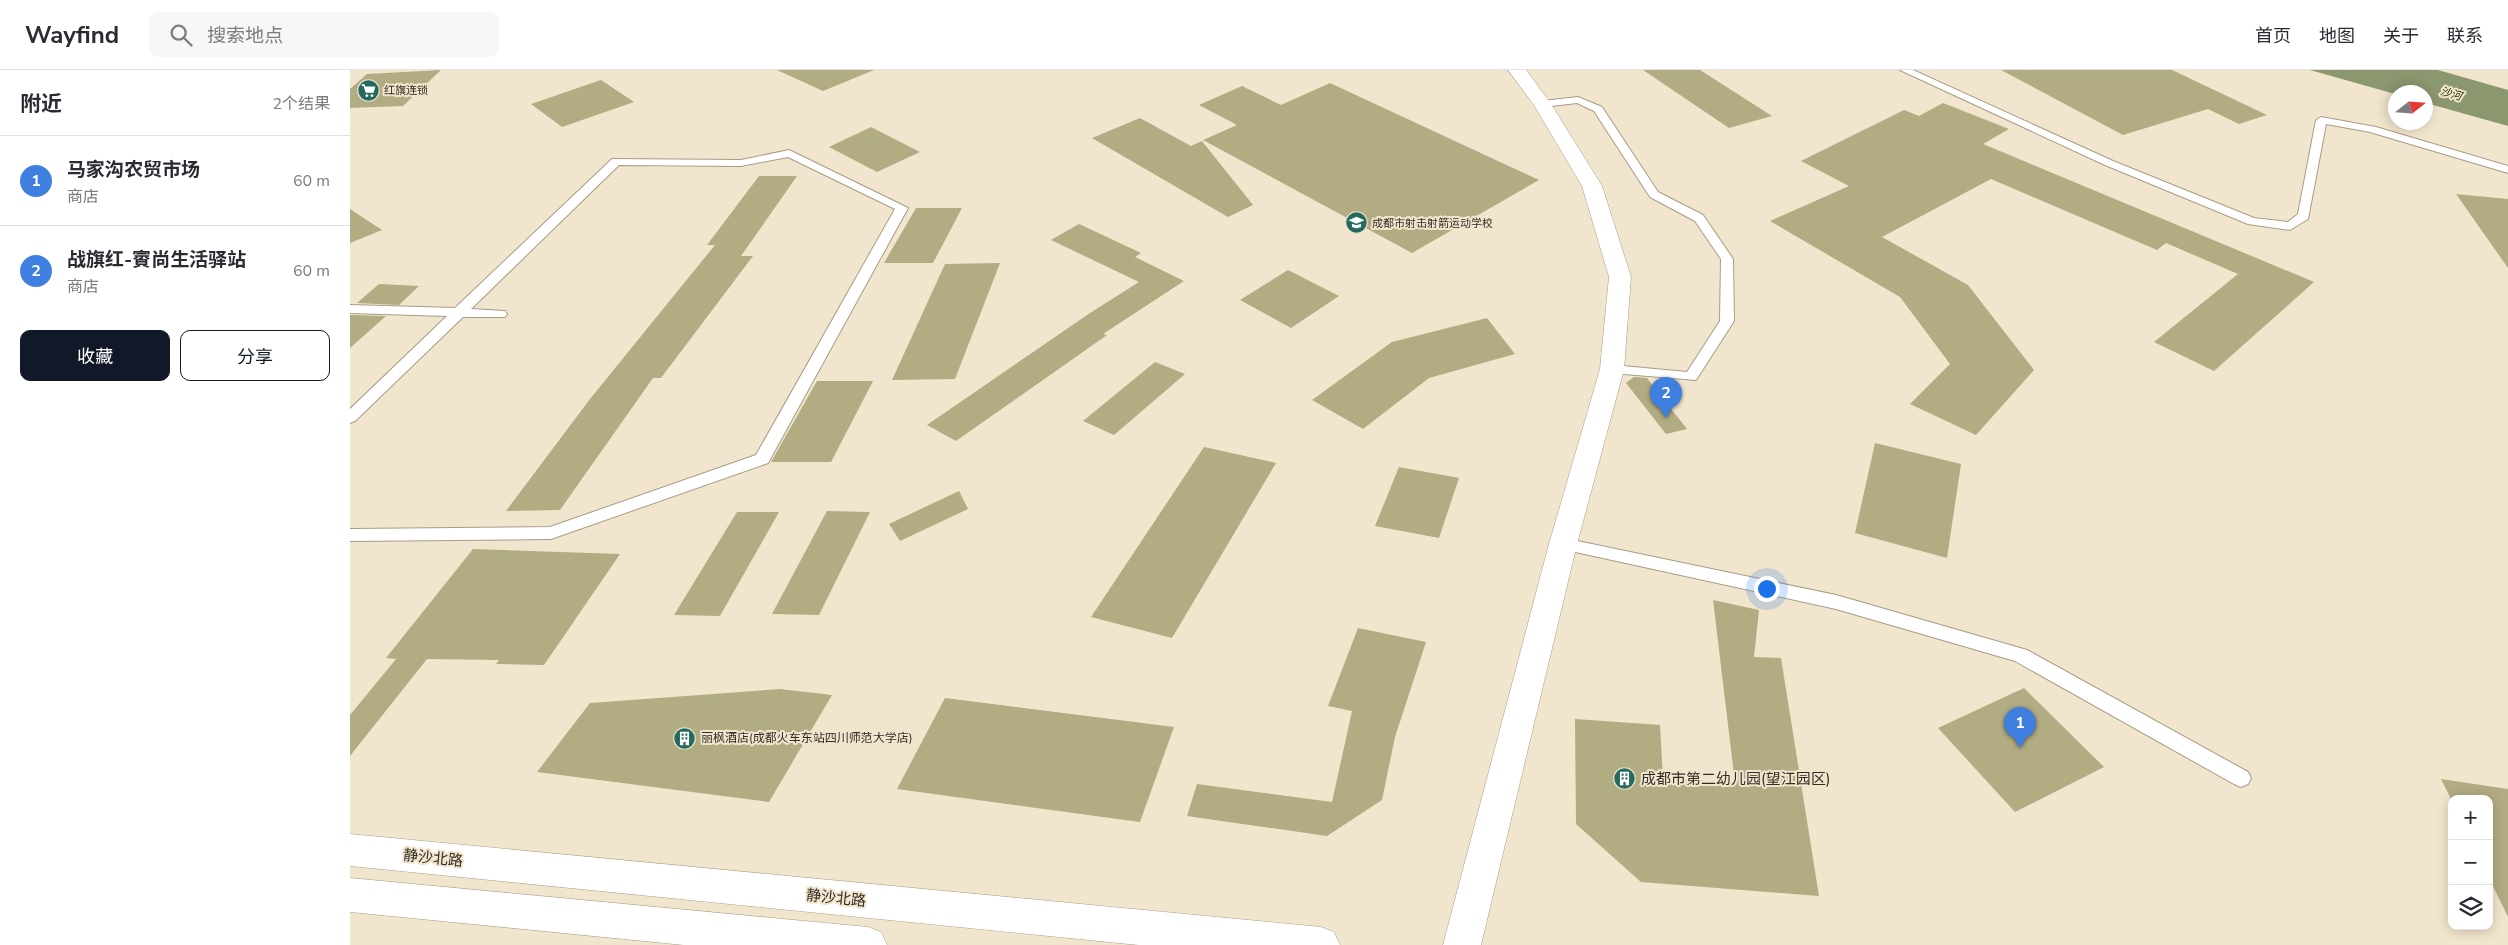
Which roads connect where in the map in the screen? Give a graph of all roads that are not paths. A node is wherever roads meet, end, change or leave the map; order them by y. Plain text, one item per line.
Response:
1 (1517, 70) edge
2 (1904, 70) edge
3 (1542, 104) junction
4 (2508, 170) edge
5 (350, 309) edge
6 (458, 313) junction
7 (500, 314) dead end
8 (1612, 369) junction
9 (350, 418) edge
10 (350, 535) edge
11 (1563, 544) junction
12 (2241, 778) dead end
13 (350, 850) edge
14 (350, 895) edge
15 (868, 945) edge
16 (1322, 945) edge
17 (1462, 945) edge

1 - 3 street
2 - 4 lane
3 - 8 street
3 - 8 lane
5 - 6 lane
6 - 7 lane
6 - 9 lane
6 - 10 lane
8 - 11 street
11 - 12 lane
11 - 17 street
13 - 16 street, 静沙北路
14 - 15 street

